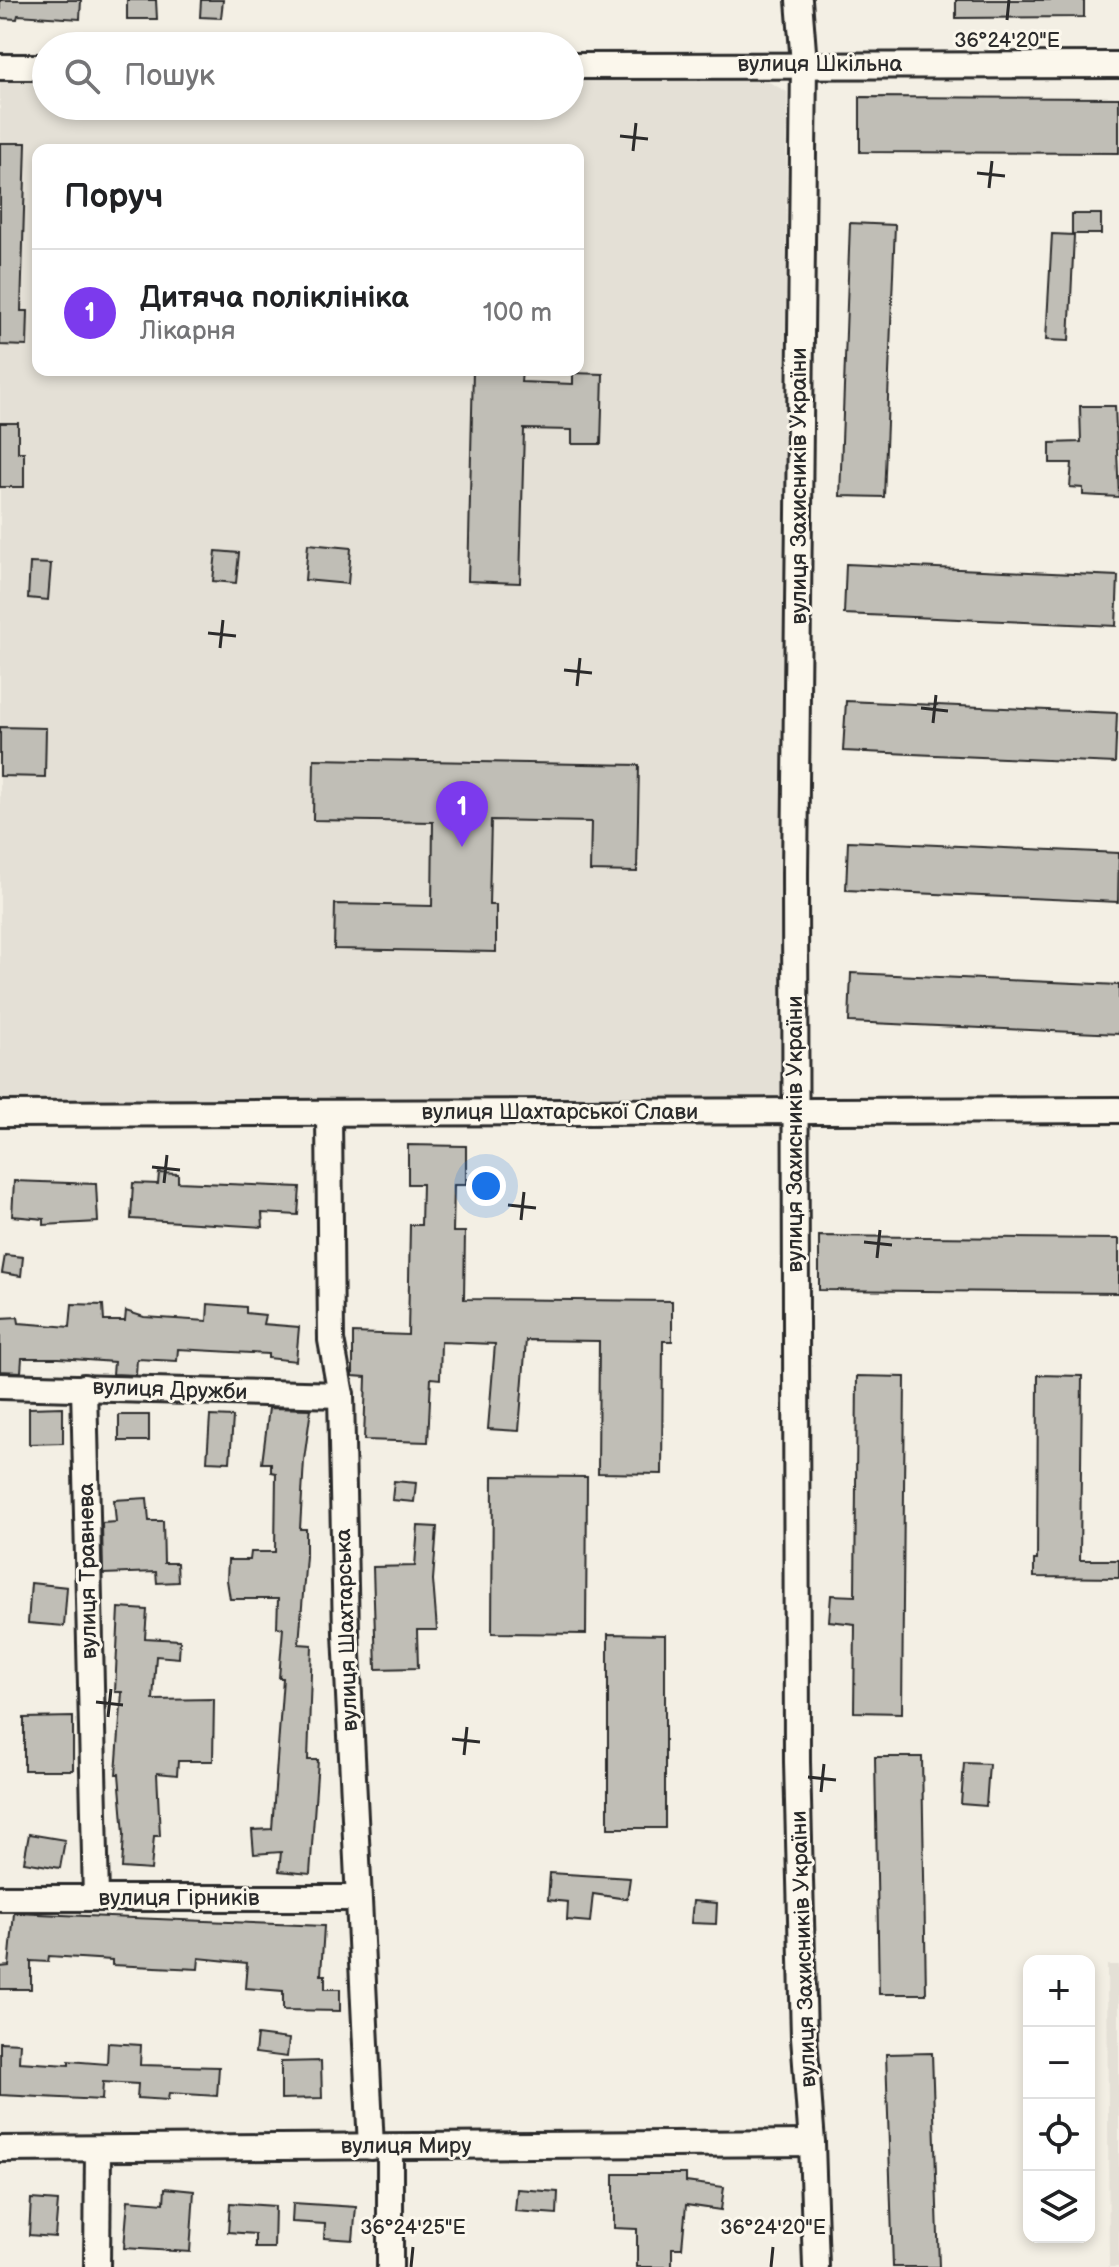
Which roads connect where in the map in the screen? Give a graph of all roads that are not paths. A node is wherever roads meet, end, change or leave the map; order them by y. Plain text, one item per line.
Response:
1 (799, 0) edge
2 (804, 64) junction
3 (1119, 65) edge
4 (584, 66) edge
5 (0, 67) edge
6 (32, 67) edge
7 (795, 1109) junction
8 (1119, 1110) edge
9 (0, 1114) edge
10 (329, 1114) junction
11 (0, 1386) edge
12 (84, 1387) junction
13 (341, 1395) junction
14 (0, 1898) edge
15 (96, 1898) junction
16 (357, 1898) junction
17 (812, 2143) junction
18 (381, 2147) junction
19 (0, 2149) edge
20 (98, 2149) junction
21 (97, 2267) edge
22 (390, 2267) edge
23 (816, 2267) edge

1 - 2 street, вулиця Захисників України
2 - 3 street, вулиця Шкільна
2 - 4 street, вулиця Шкільна
2 - 7 street, вулиця Захисників України
5 - 6 street
7 - 8 street, вулиця Шахтарської Слави
7 - 10 street, вулиця Шахтарської Слави
7 - 17 street, вулиця Захисників України
9 - 10 street, вулиця Шахтарської Слави
10 - 13 street, вулиця Шахтарська
11 - 12 street, вулиця Дружби
12 - 13 street, вулиця Дружби
12 - 15 street, вулиця Травнева
13 - 16 street, вулиця Шахтарська
14 - 15 street, вулиця Гірників
15 - 16 street, вулиця Гірників
16 - 18 street, вулиця Шахтарська
17 - 18 street, вулиця Миру
17 - 23 street, вулиця Захисників України
18 - 20 street, вулиця Миру
18 - 22 street, вулиця Шахтарська
19 - 20 street, вулиця Миру
20 - 21 street

